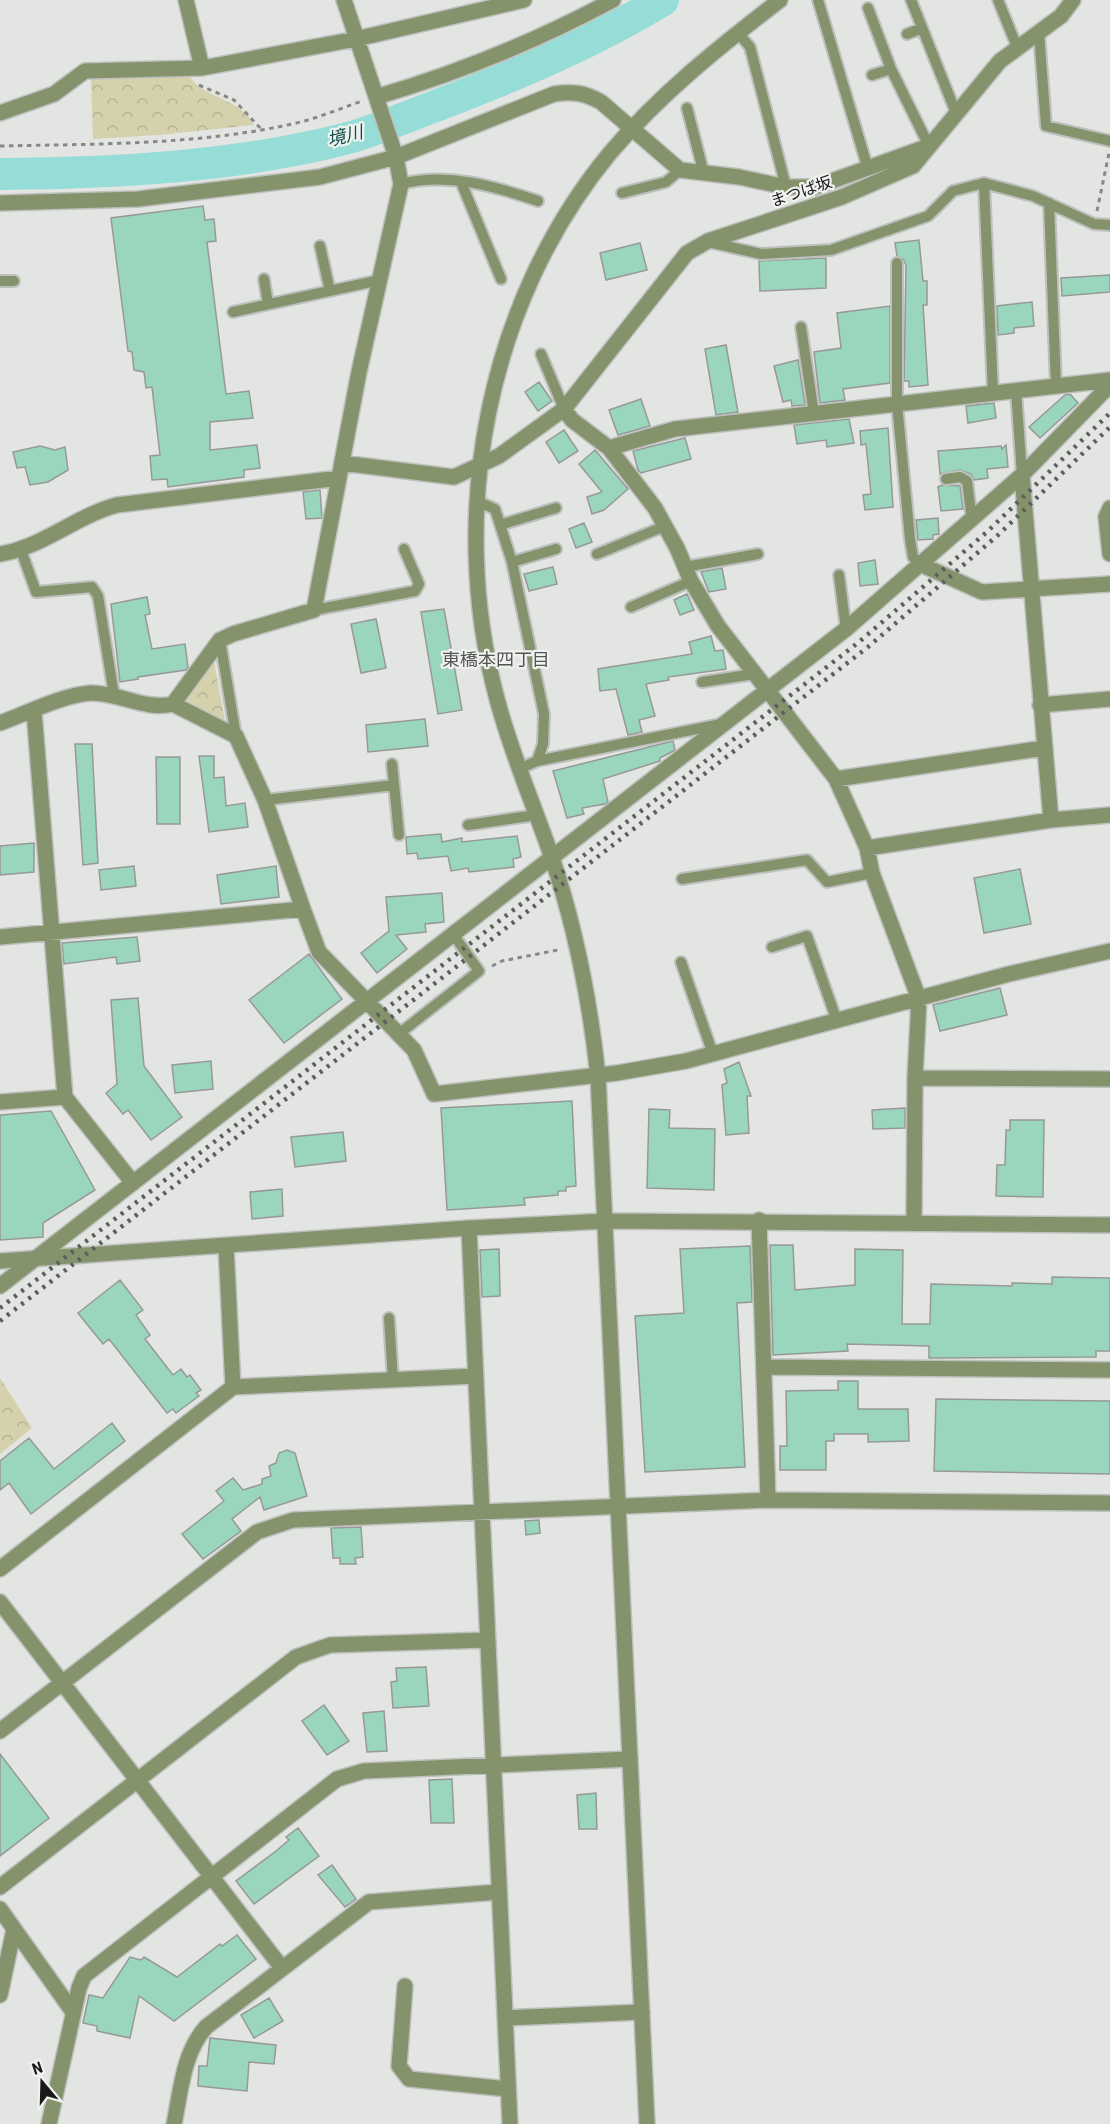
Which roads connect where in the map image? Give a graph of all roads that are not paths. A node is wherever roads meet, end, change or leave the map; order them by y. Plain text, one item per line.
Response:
1 (186, 0) edge
2 (344, 0) edge
3 (524, 0) edge
4 (613, 0) edge
5 (780, 0) edge
6 (818, 0) edge
7 (911, 0) edge
8 (998, 0) edge
9 (1073, 0) edge
10 (868, 8) dead end
11 (922, 28) junction
12 (738, 33) junction
13 (1039, 33) junction
14 (907, 34) dead end
15 (356, 39) junction
16 (1017, 47) junction
17 (195, 68) junction
18 (891, 69) junction
19 (872, 75) dead end
20 (377, 100) junction
21 (687, 108) dead end
22 (0, 113) edge
23 (956, 113) junction
24 (632, 128) junction
25 (1110, 141) edge
26 (929, 146) junction
27 (394, 153) junction
28 (680, 170) junction
29 (868, 170) junction
30 (704, 174) junction
31 (461, 182) junction
32 (984, 183) junction
33 (401, 184) junction
34 (786, 187) junction
35 (622, 193) dead end
36 (538, 201) dead end
37 (0, 203) edge
38 (1048, 203) junction
39 (1110, 225) edge
40 (708, 242) junction
41 (320, 246) dead end
42 (897, 263) dead end
43 (264, 279) dead end
44 (501, 279) dead end
45 (380, 280) junction
46 (0, 281) edge
47 (14, 281) dead end
48 (330, 291) junction
49 (268, 304) junction
50 (233, 312) dead end
51 (801, 327) dead end
52 (541, 354) dead end
53 (1110, 380) edge
54 (1110, 385) edge
55 (1056, 386) junction
56 (1016, 391) junction
57 (993, 393) junction
58 (897, 404) junction
59 (564, 409) junction
60 (814, 414) junction
61 (609, 448) junction
62 (342, 463) junction
63 (480, 467) junction
64 (1022, 475) junction
65 (339, 478) junction
66 (946, 478) dead end
67 (477, 501) junction
68 (556, 508) dead end
69 (1110, 508) edge
70 (972, 520) junction
71 (500, 525) junction
72 (665, 526) junction
73 (21, 549) junction
74 (404, 549) dead end
75 (556, 549) dead end
76 (0, 554) edge
77 (597, 554) dead end
78 (758, 554) dead end
79 (1110, 554) edge
80 (512, 562) junction
81 (922, 565) junction
82 (688, 574) junction
83 (839, 575) dead end
84 (1110, 584) edge
85 (1031, 588) junction
86 (631, 607) dead end
87 (314, 610) junction
88 (846, 629) junction
89 (220, 640) junction
90 (754, 674) junction
91 (702, 682) dead end
92 (767, 692) junction
93 (114, 695) junction
94 (1110, 699) edge
95 (173, 704) junction
96 (1040, 705) junction
97 (34, 711) junction
98 (727, 722) junction
99 (0, 723) edge
100 (236, 736) junction
101 (1044, 748) junction
102 (537, 761) junction
103 (392, 764) dead end
104 (519, 768) junction
105 (836, 779) junction
106 (394, 785) junction
107 (265, 800) junction
108 (536, 815) junction
109 (1110, 815) edge
110 (1051, 820) junction
111 (468, 825) dead end
112 (399, 835) dead end
113 (867, 848) junction
114 (552, 858) junction
115 (872, 873) junction
116 (682, 879) dead end
117 (303, 909) junction
118 (52, 933) junction
119 (453, 934) junction
120 (0, 937) edge
121 (772, 947) dead end
122 (1110, 951) edge
123 (681, 962) dead end
124 (919, 999) junction
125 (367, 1000) junction
126 (837, 1021) junction
127 (400, 1034) junction
128 (713, 1054) junction
129 (598, 1076) junction
130 (915, 1078) junction
131 (1110, 1079) edge
132 (65, 1097) junction
133 (0, 1102) edge
134 (133, 1184) junction
135 (606, 1221) junction
136 (759, 1221) junction
137 (914, 1222) junction
138 (1110, 1225) edge
139 (470, 1228) junction
140 (226, 1246) junction
141 (36, 1259) junction
142 (0, 1261) edge
143 (0, 1286) edge
144 (389, 1318) dead end
145 (764, 1367) junction
146 (1110, 1370) edge
147 (476, 1376) junction
148 (393, 1381) junction
149 (233, 1387) junction
150 (768, 1500) junction
151 (1110, 1503) edge
152 (619, 1504) junction
153 (482, 1512) junction
154 (0, 1569) edge
155 (0, 1602) edge
156 (487, 1640) junction
157 (62, 1683) junction
158 (0, 1731) edge
159 (630, 1759) junction
160 (494, 1765) junction
161 (137, 1781) junction
162 (211, 1877) junction
163 (0, 1887) edge
164 (498, 1892) junction
165 (0, 1909) edge
166 (14, 1929) junction
167 (282, 1968) junction
168 (405, 1986) dead end
169 (0, 1995) edge
170 (73, 2012) junction
171 (642, 2012) junction
172 (505, 2018) junction
173 (508, 2089) junction
174 (49, 2124) edge
175 (174, 2124) edge
176 (510, 2124) edge
177 (647, 2124) edge

1 - 17 street
2 - 15 street
3 - 15 street
4 - 20 street
5 - 12 street
6 - 29 lane
7 - 11 lane
8 - 16 lane
9 - 13 street, まつば坂
10 - 18 lane
11 - 14 lane
11 - 23 lane
12 - 24 street
12 - 34 lane
13 - 16 street, まつば坂
13 - 25 lane
15 - 17 street
15 - 20 street
16 - 23 street, まつば坂
17 - 22 street
18 - 19 lane
18 - 26 lane
20 - 27 street
21 - 30 lane
23 - 26 street, まつば坂
24 - 27 street
24 - 28 street
24 - 63 street
26 - 29 street
26 - 40 street, まつば坂
27 - 33 street
27 - 37 street
28 - 30 street
28 - 35 lane
29 - 34 street
30 - 34 street
31 - 33 lane
31 - 36 lane
31 - 44 lane
32 - 38 lane
32 - 40 lane
32 - 57 lane
33 - 45 street
38 - 39 lane
38 - 55 lane
40 - 59 street, まつば坂
41 - 48 lane
42 - 58 lane
43 - 49 lane
45 - 48 lane
45 - 62 street
46 - 47 lane
48 - 49 lane
49 - 50 lane
51 - 60 lane
52 - 59 lane
53 - 55 street
54 - 64 street
55 - 56 street
56 - 57 street
56 - 64 lane
57 - 58 street
58 - 60 street
58 - 81 lane
59 - 61 street
59 - 63 street, まつば坂
60 - 61 street
61 - 72 street
62 - 63 street, まつば坂
62 - 65 street
63 - 67 street
64 - 70 street
64 - 85 street
65 - 73 street
65 - 87 street
66 - 70 lane
67 - 71 lane
67 - 104 street
68 - 71 lane
69 - 79 street
70 - 81 street
71 - 80 lane
72 - 77 lane
72 - 82 street
73 - 76 street
73 - 93 lane
74 - 87 lane
75 - 80 lane
78 - 82 lane
80 - 102 lane
81 - 85 street
81 - 88 street
82 - 86 lane
82 - 90 street
83 - 88 lane
84 - 85 street
85 - 96 street
87 - 89 street
88 - 92 street
89 - 95 street
89 - 100 lane
90 - 91 lane
90 - 92 street
92 - 98 street
92 - 105 street
93 - 95 street
93 - 97 street
94 - 96 street
95 - 100 street
96 - 101 street
97 - 99 street
97 - 118 street
98 - 102 lane
98 - 114 street
100 - 107 street
101 - 105 street
101 - 110 street
102 - 104 lane
103 - 106 lane
104 - 108 street
105 - 113 street
106 - 107 lane
106 - 112 lane
107 - 117 street
108 - 111 lane
108 - 114 street
109 - 110 street
110 - 113 street
113 - 115 street
114 - 119 street
114 - 129 street
115 - 116 lane
115 - 124 street
117 - 118 street
117 - 125 street
118 - 120 street
118 - 132 street
119 - 125 street
119 - 127 lane
121 - 126 lane
122 - 124 street
123 - 128 lane
124 - 126 street
124 - 130 street
125 - 127 street
125 - 134 street
126 - 128 street
127 - 129 street
128 - 129 street
129 - 135 street
130 - 131 street
130 - 137 street
132 - 133 street
132 - 134 street
134 - 141 street
135 - 136 street
135 - 139 street
135 - 152 street
136 - 137 street
136 - 145 street
137 - 138 street
139 - 140 street
139 - 147 street
140 - 141 street
140 - 149 street
141 - 142 street
141 - 143 street
144 - 148 lane
145 - 146 street
145 - 150 street
147 - 148 street
147 - 153 street
148 - 149 street
149 - 154 street
150 - 151 street
150 - 152 street
152 - 153 street
152 - 159 street
153 - 156 street
153 - 157 street
155 - 157 street
156 - 160 street
156 - 161 street
157 - 158 street
157 - 161 street
159 - 160 street
159 - 171 street
160 - 162 street
160 - 164 street
161 - 162 street
161 - 163 street
162 - 167 street
162 - 170 street
164 - 167 street
164 - 172 street
165 - 166 street
166 - 169 street
166 - 170 street
167 - 175 street
168 - 173 street
170 - 174 street
171 - 172 street
171 - 177 street
172 - 173 street
173 - 176 street

